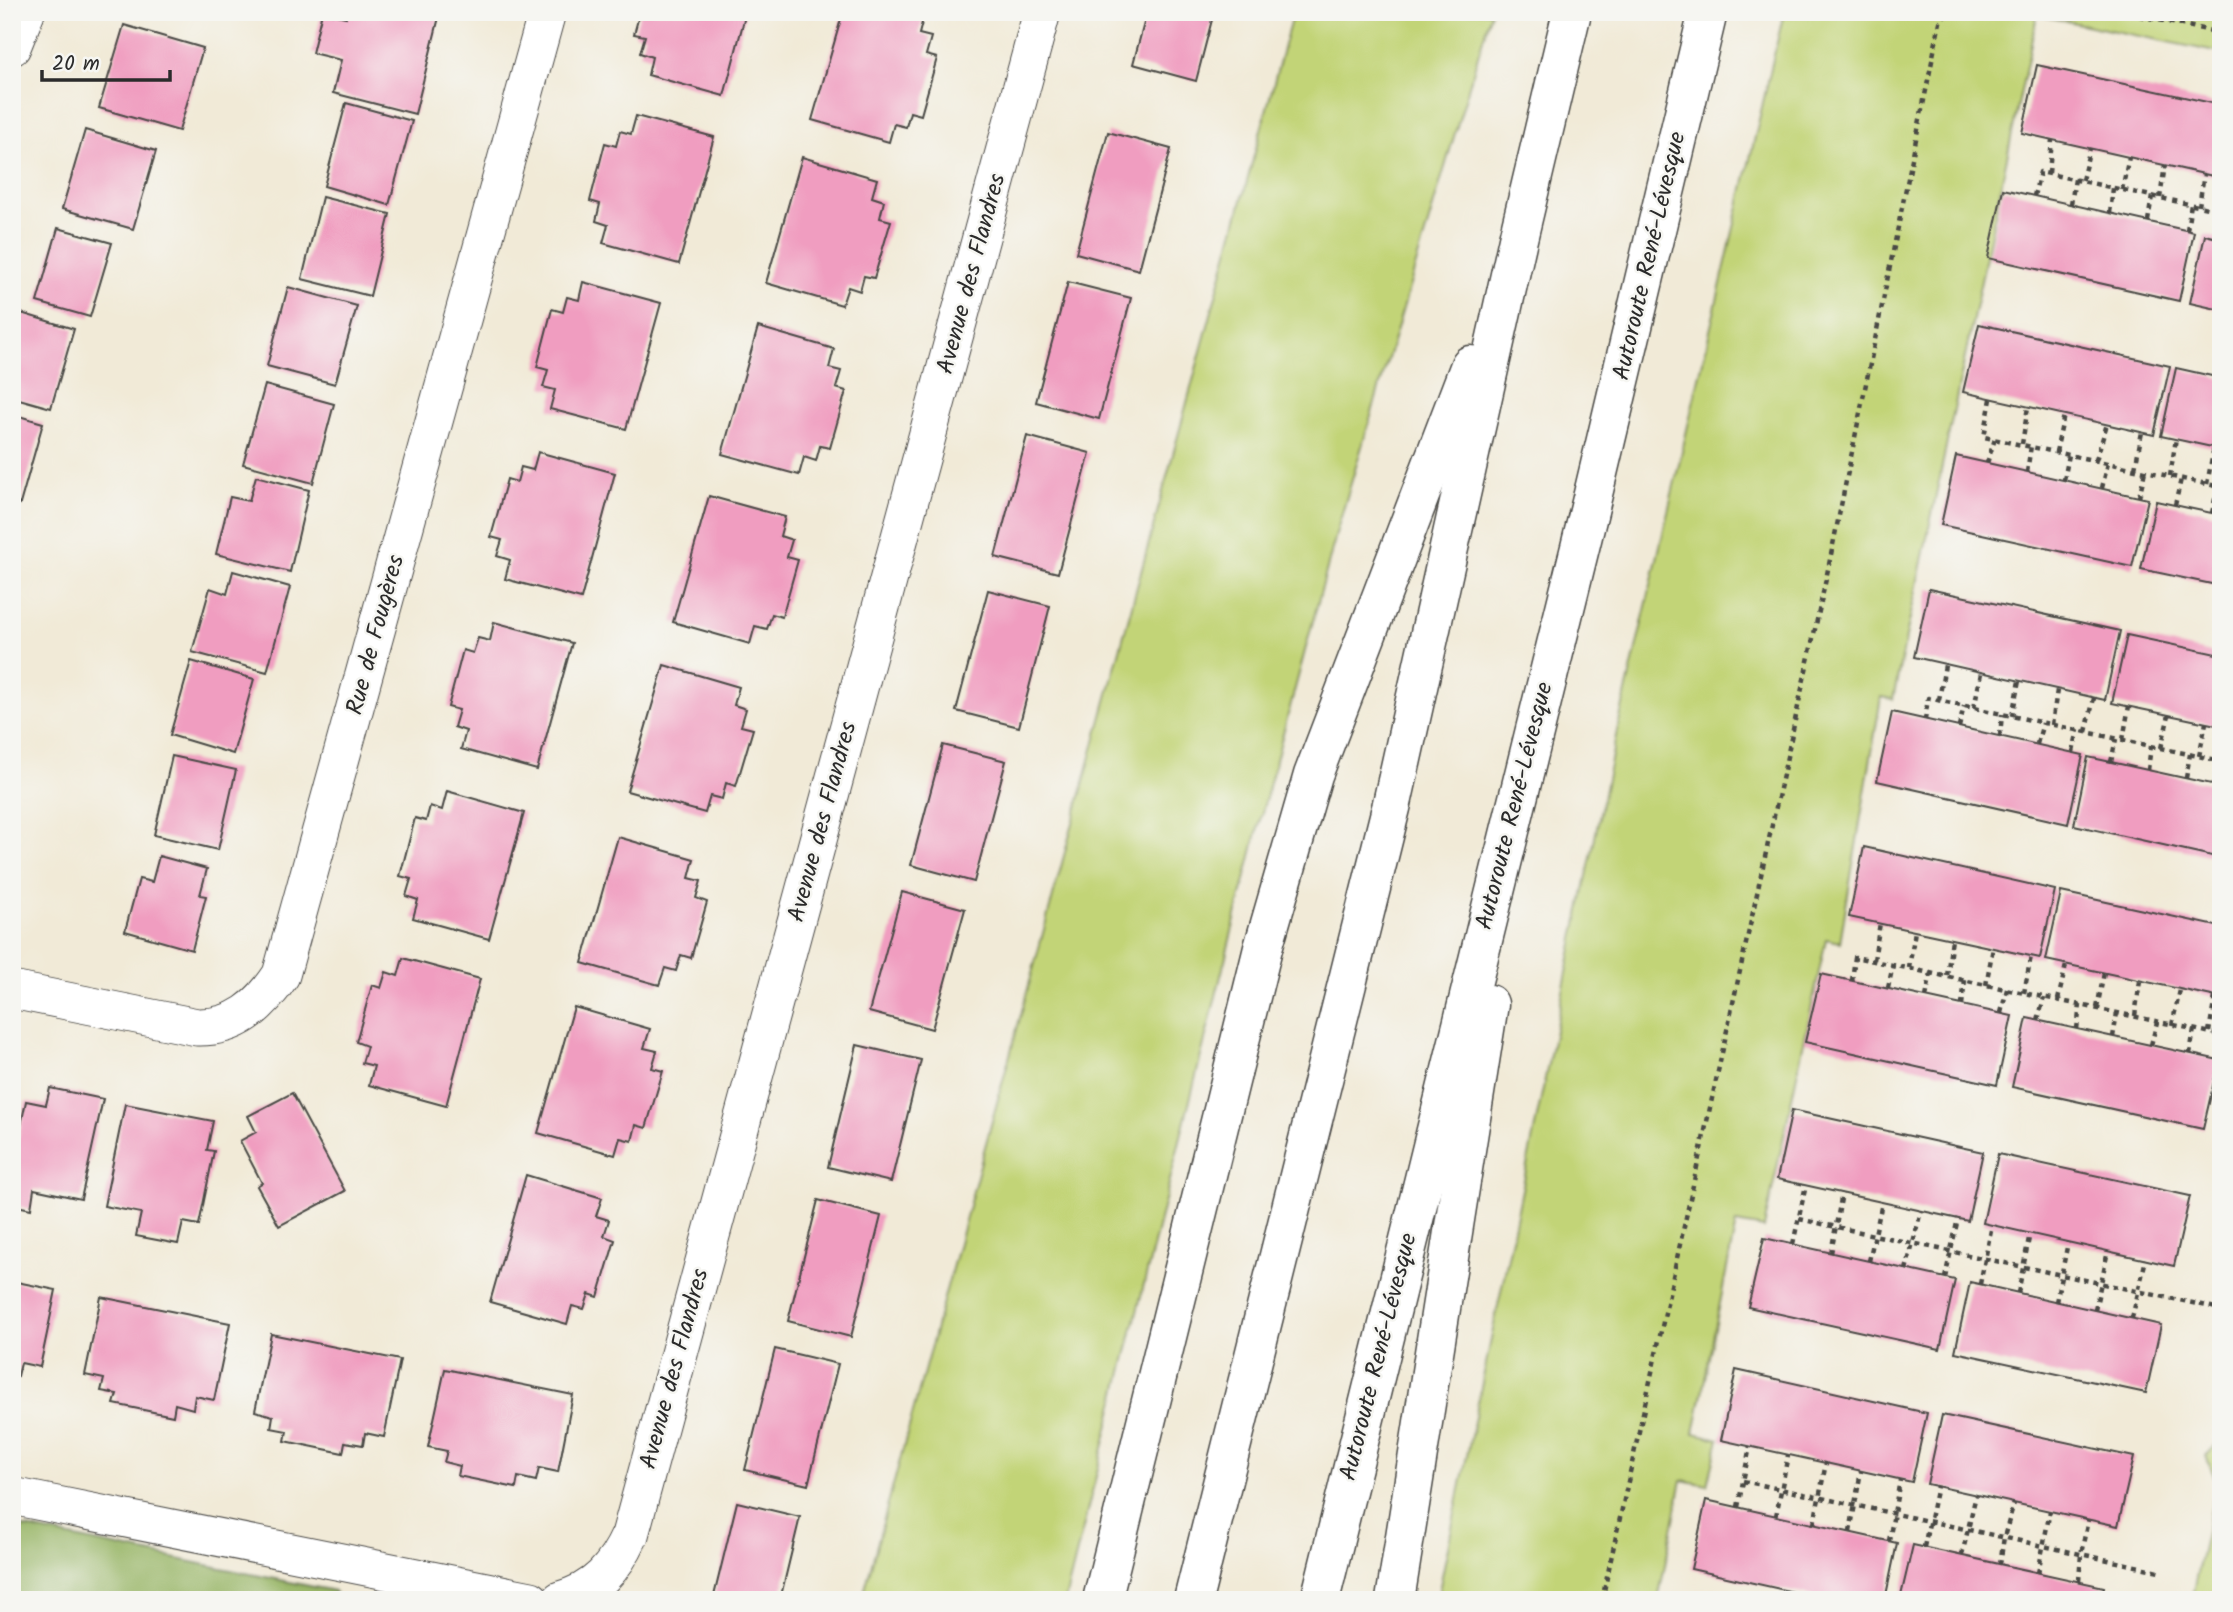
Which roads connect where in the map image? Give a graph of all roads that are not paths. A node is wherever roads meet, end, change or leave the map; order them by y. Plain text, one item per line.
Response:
1 (26, 12) edge
2 (547, 12) edge
3 (1042, 12) edge
4 (1572, 12) edge
5 (1708, 12) edge
6 (12, 47) edge
7 (1518, 239) junction
8 (1528, 753) junction
9 (12, 990) edge
10 (12, 1496) edge
11 (531, 1600) edge
12 (560, 1600) edge
13 (1102, 1600) edge
14 (1193, 1600) edge
15 (1320, 1600) edge
16 (1395, 1600) edge

1 - 6 street
2 - 9 street, Rue de Fougères
3 - 12 street, Avenue des Flandres
4 - 7 highway
5 - 8 highway, Autoroute René-Lévesque
7 - 13 highway
7 - 14 highway
8 - 15 highway, Autoroute René-Lévesque
8 - 16 highway
10 - 11 street

